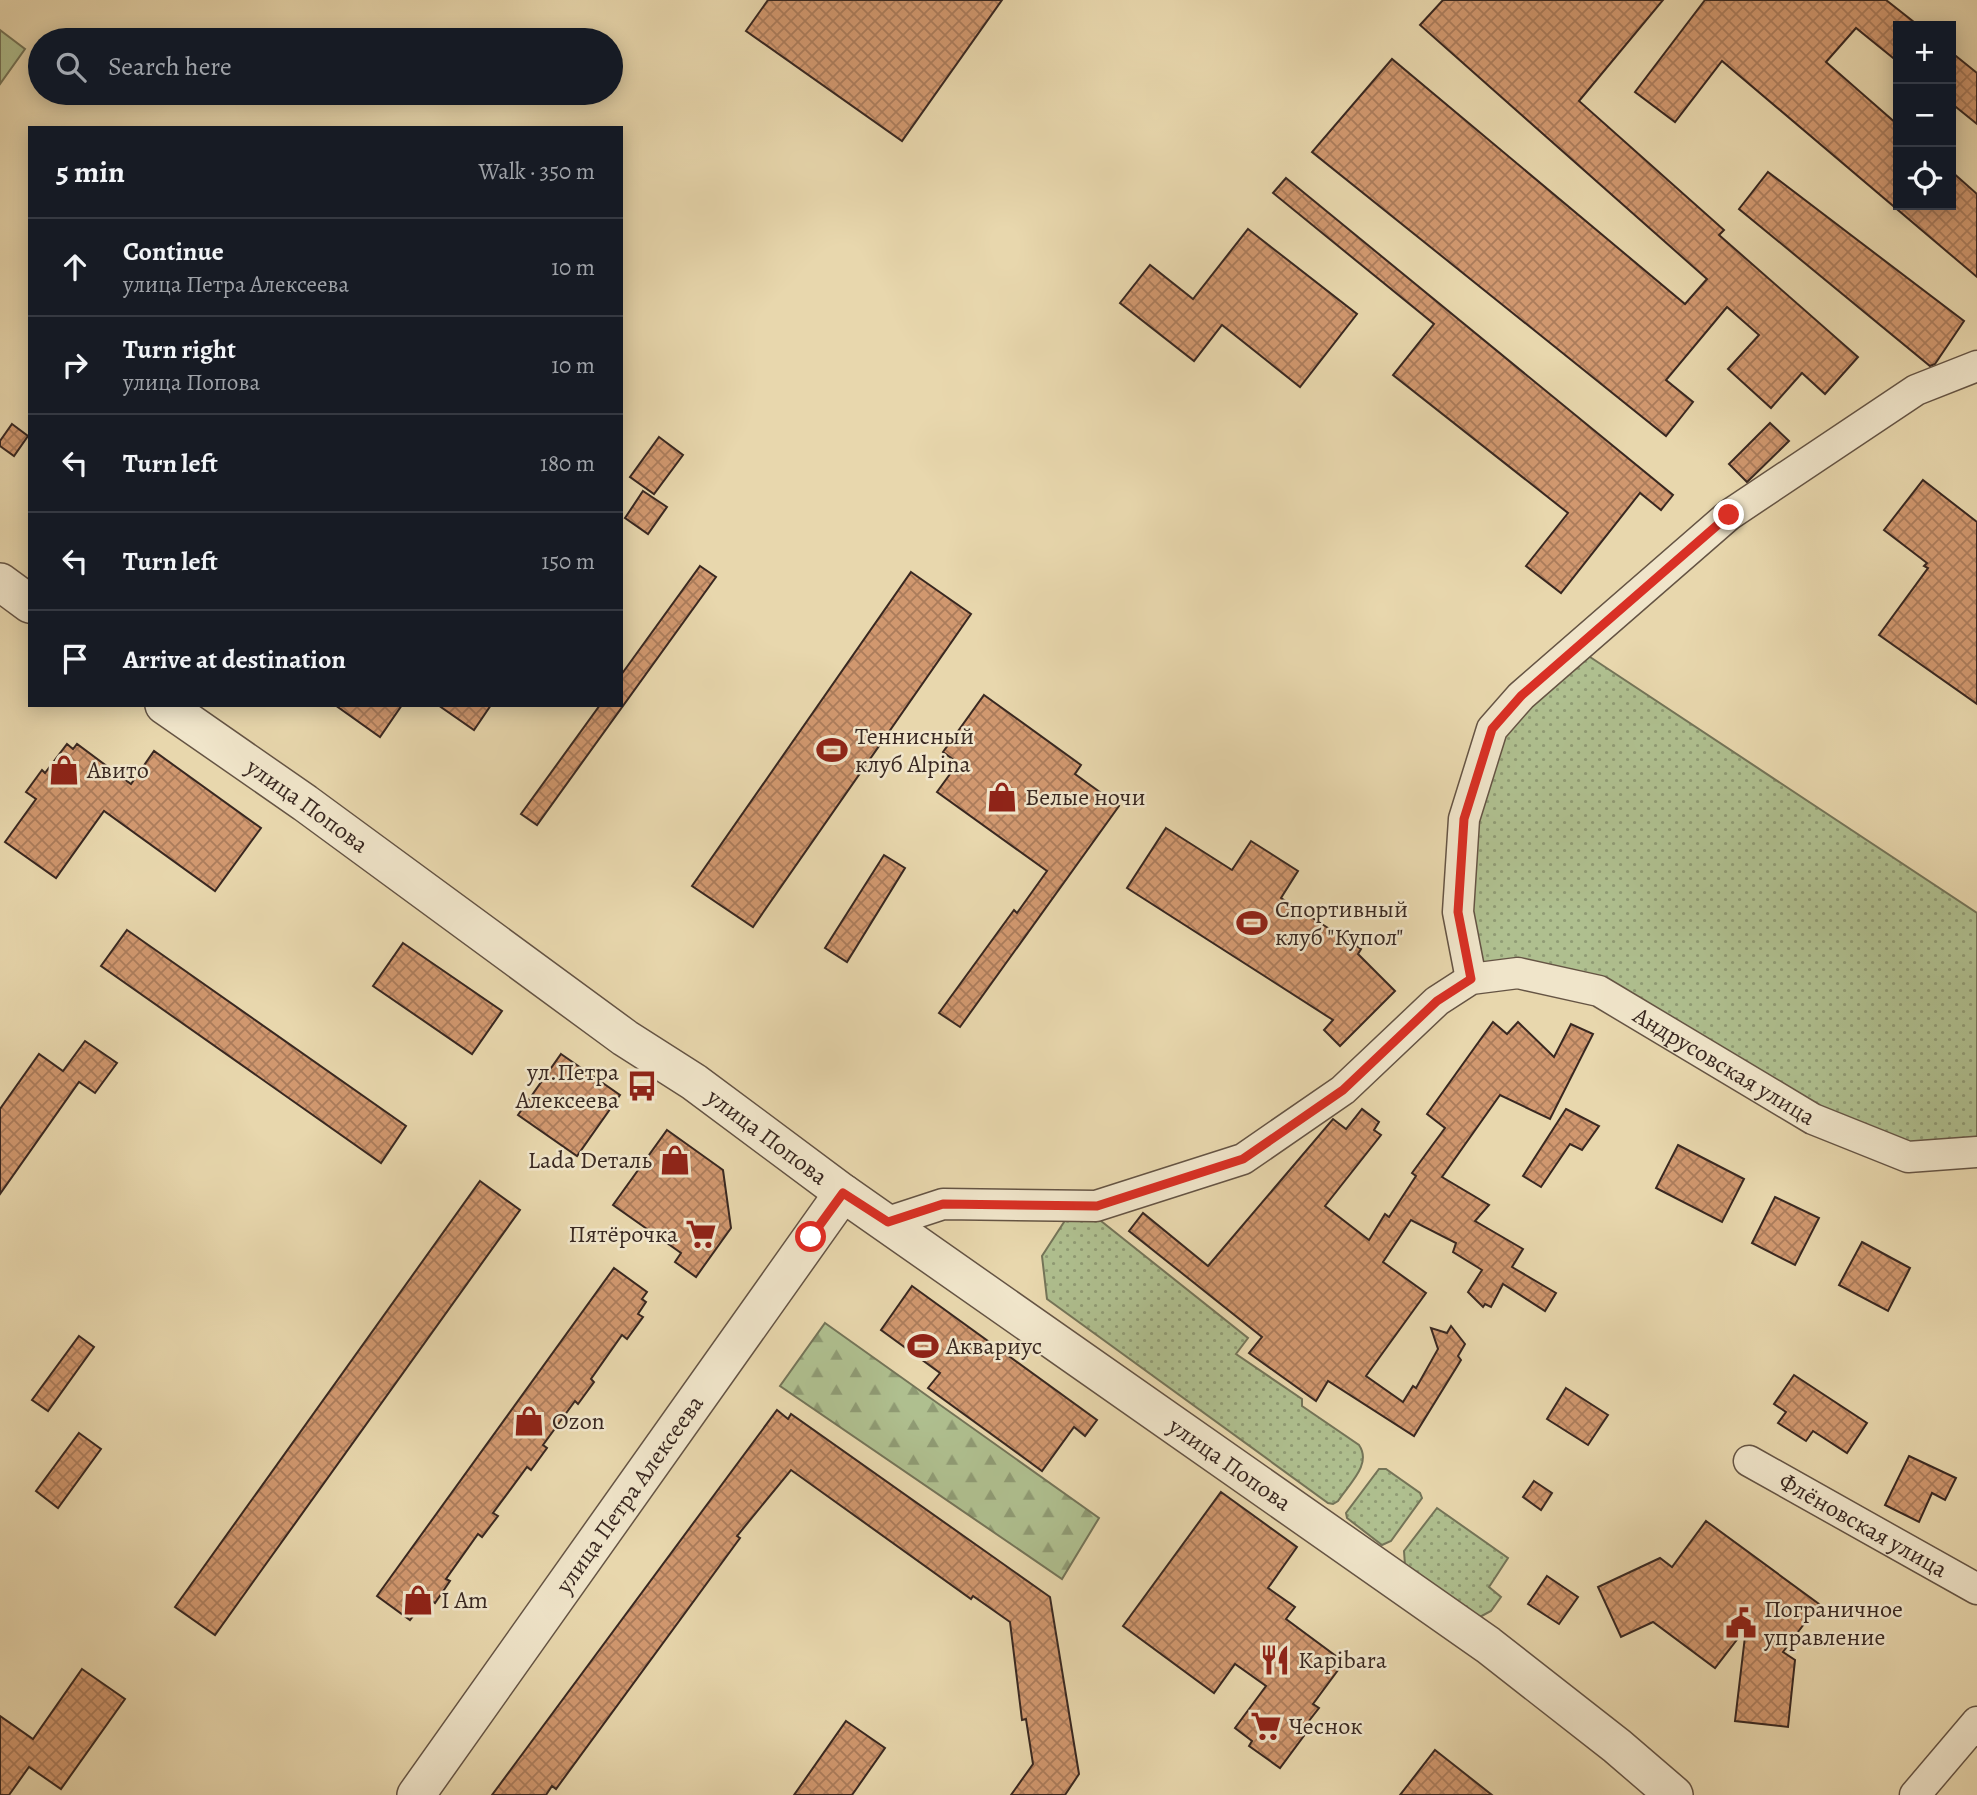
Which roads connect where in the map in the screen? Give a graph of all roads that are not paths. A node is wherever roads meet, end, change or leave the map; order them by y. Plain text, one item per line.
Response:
1 (1977, 366) edge
2 (0, 582) edge
3 (28, 603) edge
4 (167, 707) edge
5 (1471, 979) junction
6 (1977, 1152) edge
7 (843, 1193) junction
8 (888, 1222) junction
9 (1749, 1461) dead end
10 (1977, 1589) edge
11 (1977, 1722) edge
12 (416, 1795) edge
13 (1674, 1795) edge
14 (1915, 1795) edge

1 - 5 street
2 - 3 street
4 - 7 street, улица Попова
5 - 6 street, Андрусовская улица
5 - 8 street
7 - 8 street, улица Попова
7 - 12 street, улица Петра Алексеева
8 - 13 street, улица Попова
9 - 10 street, Флёновская улица
11 - 14 street

